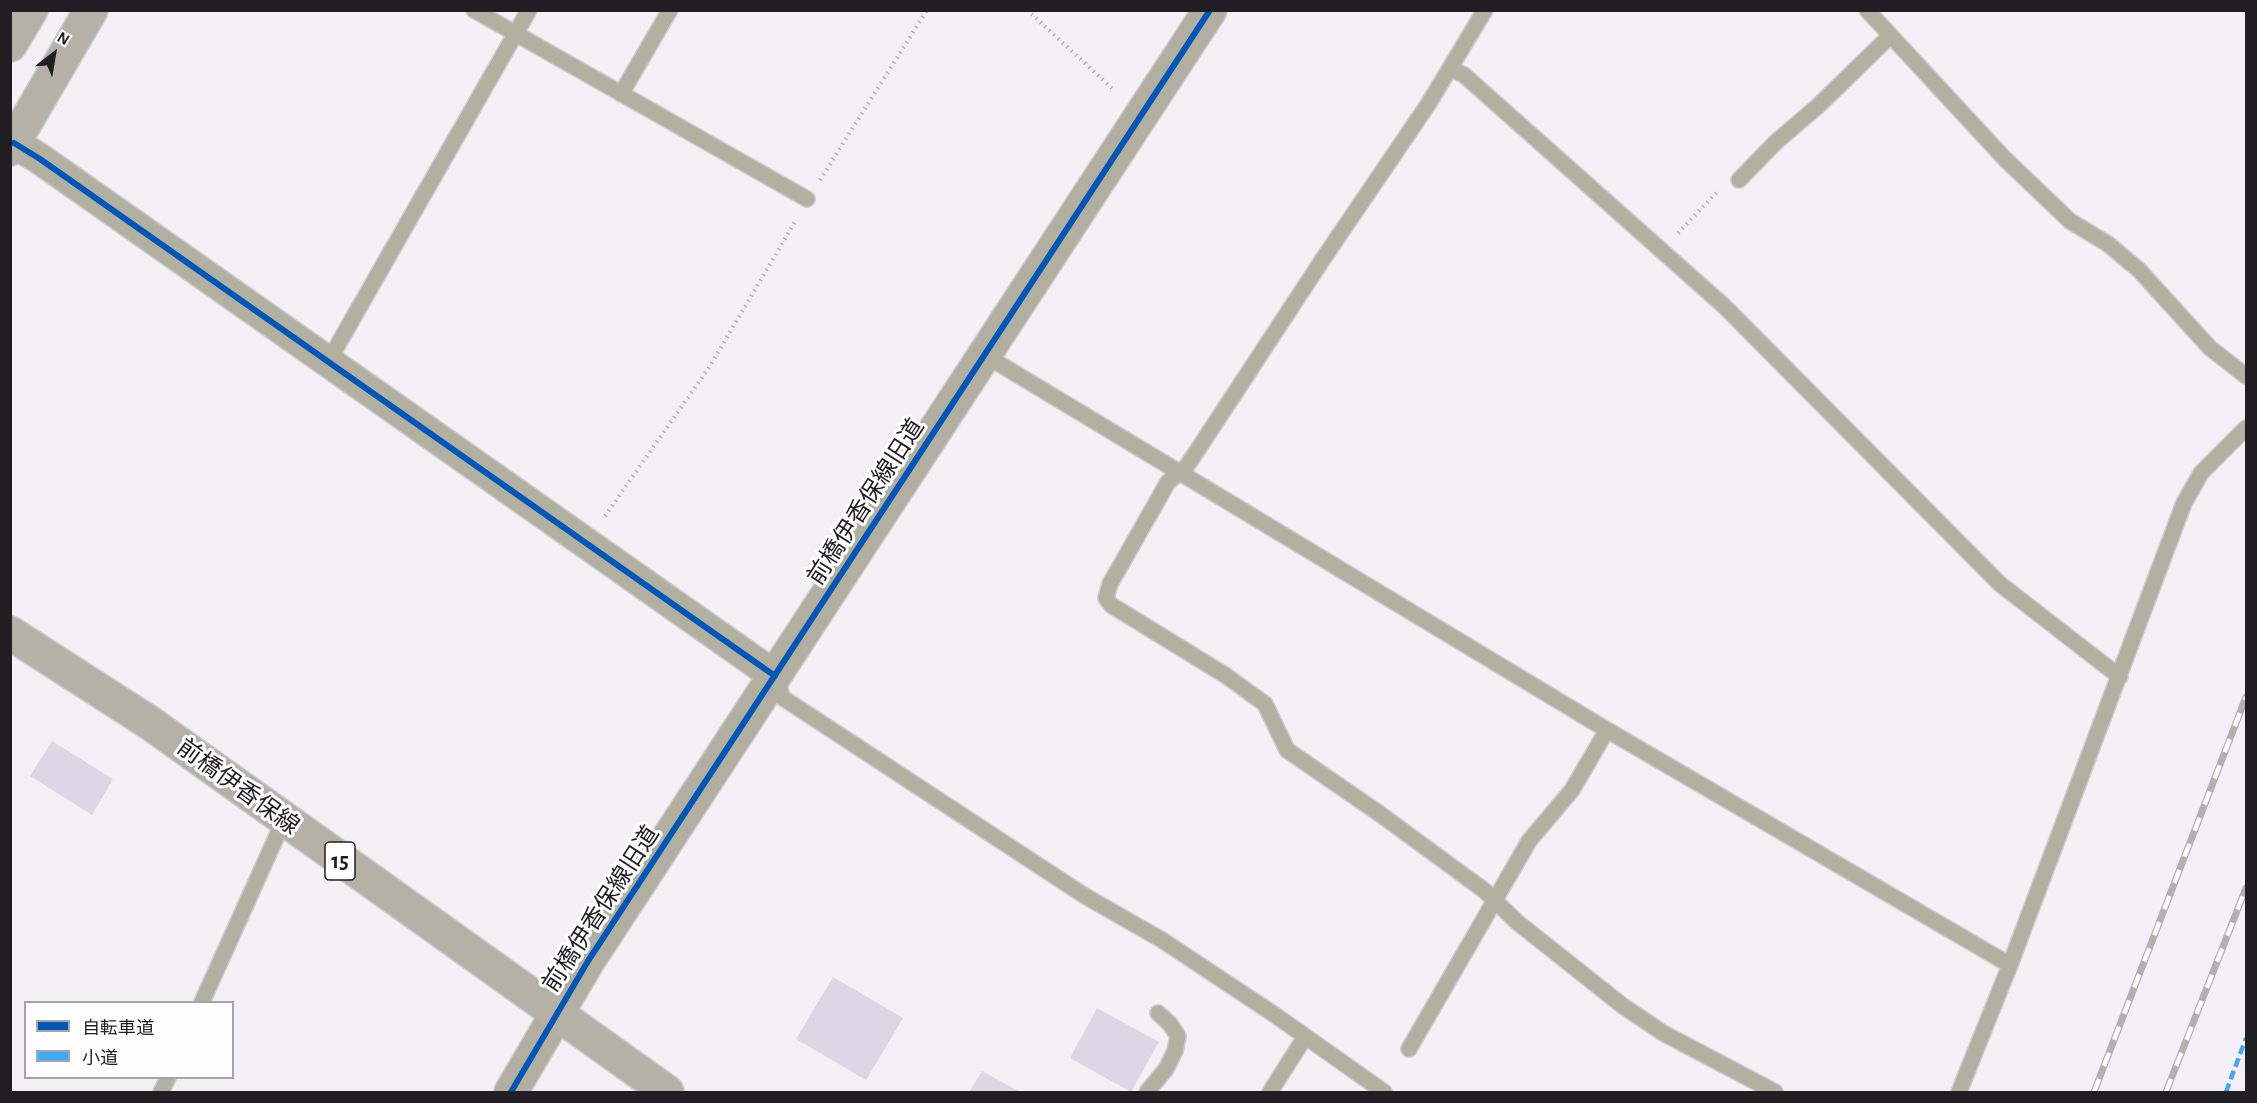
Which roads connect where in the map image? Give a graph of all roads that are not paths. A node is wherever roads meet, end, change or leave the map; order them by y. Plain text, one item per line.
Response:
1 (31, 10) edge
2 (91, 10) edge
3 (474, 10) edge
4 (528, 10) edge
5 (670, 10) edge
6 (1210, 10) edge
7 (1485, 10) edge
8 (1867, 10) edge
9 (515, 34) junction
10 (1890, 36) junction
11 (10, 45) edge
12 (1450, 68) junction
13 (621, 94) junction
14 (12, 146) edge
15 (1739, 180) road end
16 (807, 199) road end
17 (983, 354) junction
18 (328, 362) junction
19 (2247, 376) edge
20 (2247, 428) edge
21 (1179, 472) junction
22 (10, 633) edge
23 (775, 676) junction
24 (2120, 677) junction
25 (1608, 730) junction
26 (284, 820) junction
27 (1495, 901) junction
28 (2010, 965) junction
29 (202, 1001) edge
30 (1158, 1013) dead end
31 (555, 1014) junction
32 (1305, 1037) junction
33 (1409, 1049) dead end
34 (1367, 1087) edge
35 (511, 1092) edge
36 (667, 1092) edge
37 (1147, 1092) edge
38 (1270, 1092) edge
39 (1384, 1092) edge
40 (1775, 1092) edge
41 (1959, 1092) edge

1 - 11 main road
2 - 14 main road
3 - 9 lane
4 - 9 lane
5 - 13 lane
6 - 17 street, 前橋伊香保線旧道
7 - 12 lane
8 - 10 lane
9 - 13 lane
9 - 18 lane
10 - 15 lane
10 - 19 lane
12 - 21 lane
12 - 24 lane
13 - 16 lane
14 - 18 street
17 - 21 lane
17 - 23 street, 前橋伊香保線旧道
18 - 23 street
20 - 24 lane
21 - 25 lane
21 - 27 lane
22 - 26 main road, 前橋伊香保線 / 15
23 - 31 street, 前橋伊香保線旧道
23 - 32 lane
24 - 28 lane
25 - 27 lane
25 - 28 lane
26 - 29 lane
26 - 31 main road, 前橋伊香保線 / 15
27 - 33 lane
27 - 40 lane
28 - 41 lane
30 - 37 lane
31 - 35 street, 前橋伊香保線旧道
31 - 36 main road, 前橋伊香保線 / 15
32 - 34 lane
32 - 38 lane
34 - 39 lane

